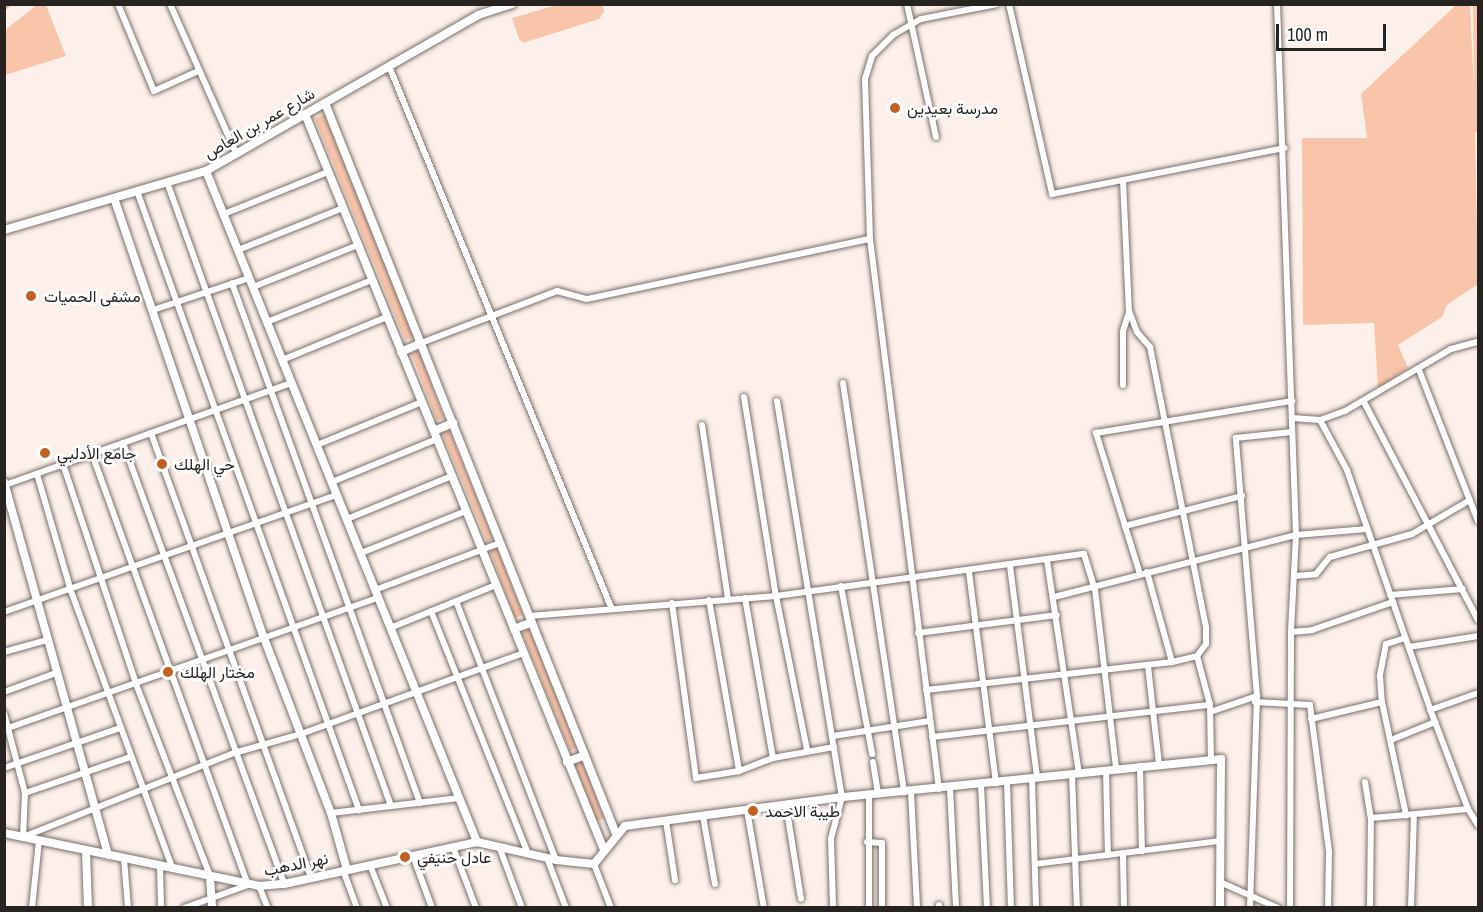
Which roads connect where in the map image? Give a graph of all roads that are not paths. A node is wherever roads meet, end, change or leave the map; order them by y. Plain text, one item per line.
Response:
1 (117, 4) edge
2 (170, 4) edge
3 (512, 4) edge
4 (907, 4) edge
5 (997, 4) edge
6 (1009, 4) edge
7 (1277, 4) edge
8 (912, 25) junction
9 (389, 66) junction
10 (198, 71) junction
11 (325, 103) junction
12 (305, 114) junction
13 (936, 137) dead end
14 (1284, 148) junction
15 (236, 153) junction
16 (206, 171) junction
17 (328, 172) junction
18 (1123, 180) junction
19 (167, 182) junction
20 (137, 191) junction
21 (114, 198) junction
22 (343, 208) junction
23 (224, 214) junction
24 (4, 230) edge
25 (870, 239) junction
26 (358, 245) junction
27 (238, 250) junction
28 (249, 278) junction
29 (372, 280) junction
30 (232, 283) junction
31 (253, 287) junction
32 (206, 292) junction
33 (177, 302) junction
34 (153, 310) junction
35 (1129, 311) junction
36 (491, 315) junction
37 (387, 317) junction
38 (267, 322) junction
39 (1479, 342) edge
40 (421, 343) junction
41 (401, 352) junction
42 (282, 360) junction
43 (1419, 370) junction
44 (292, 383) junction
45 (843, 383) dead end
46 (1123, 385) dead end
47 (271, 390) junction
48 (744, 397) dead end
49 (245, 400) junction
50 (777, 401) dead end
51 (422, 402) junction
52 (1292, 402) junction
53 (1364, 402) junction
54 (217, 410) junction
55 (1292, 418) junction
56 (191, 419) junction
57 (1320, 420) junction
58 (1165, 421) junction
59 (453, 423) junction
60 (702, 425) dead end
61 (1292, 432) junction
62 (151, 433) junction
63 (435, 435) junction
64 (123, 443) junction
65 (317, 445) junction
66 (92, 454) junction
67 (63, 464) junction
68 (37, 474) junction
69 (452, 476) junction
70 (332, 482) junction
71 (5, 483) edge
72 (337, 495) junction
73 (1242, 495) junction
74 (1470, 500) junction
75 (312, 504) junction
76 (1476, 506) edge
77 (466, 511) junction
78 (1181, 513) junction
79 (284, 514) junction
80 (346, 519) junction
81 (1479, 521) edge
82 (259, 525) junction
83 (1429, 525) junction
84 (1125, 526) junction
85 (1367, 529) junction
86 (1296, 535) junction
87 (228, 536) junction
88 (500, 543) junction
89 (1374, 547) junction
90 (191, 548) junction
91 (482, 550) junction
92 (1247, 550) junction
93 (361, 553) junction
94 (163, 559) junction
95 (1047, 560) junction
96 (1192, 560) junction
97 (1010, 566) junction
98 (131, 570) junction
99 (969, 572) junction
100 (1144, 573) junction
101 (1295, 576) junction
102 (911, 580) junction
103 (100, 581) junction
104 (873, 581) junction
105 (496, 585) junction
106 (841, 586) junction
107 (1095, 589) junction
108 (1463, 589) junction
109 (810, 590) junction
110 (71, 591) junction
111 (377, 594) junction
112 (776, 596) junction
113 (1053, 597) junction
114 (745, 598) junction
115 (1392, 598) junction
116 (728, 599) junction
117 (709, 600) junction
118 (37, 601) junction
119 (456, 601) junction
120 (672, 603) junction
121 (611, 607) junction
122 (350, 608) junction
123 (431, 611) junction
124 (4, 612) edge
125 (1057, 615) junction
126 (322, 619) junction
127 (530, 619) junction
128 (1016, 620) junction
129 (1479, 620) edge
130 (976, 625) junction
131 (296, 627) junction
132 (390, 628) junction
133 (514, 629) junction
134 (1291, 632) junction
135 (918, 633) junction
136 (1479, 636) edge
137 (264, 638) junction
138 (1406, 638) junction
139 (47, 640) junction
140 (1408, 647) junction
141 (229, 650) junction
142 (4, 652) edge
143 (523, 653) junction
144 (1197, 656) junction
145 (201, 660) junction
146 (1172, 662) junction
147 (1148, 666) junction
148 (481, 669) junction
149 (1105, 669) junction
150 (169, 672) junction
151 (56, 674) junction
152 (1065, 674) junction
153 (1024, 678) junction
154 (456, 679) junction
155 (983, 683) junction
156 (136, 684) junction
157 (926, 690) junction
158 (4, 692) edge
159 (417, 693) junction
160 (1479, 693) edge
161 (107, 695) junction
162 (1256, 699) junction
163 (1382, 702) junction
164 (382, 704) junction
165 (1290, 706) junction
166 (66, 709) junction
167 (1153, 709) junction
168 (1210, 709) junction
169 (1430, 710) junction
170 (355, 712) junction
171 (4, 713) edge
172 (1111, 715) junction
173 (1311, 719) junction
174 (1072, 720) junction
175 (930, 721) junction
176 (329, 722) junction
177 (1435, 722) junction
178 (894, 725) junction
179 (1031, 725) junction
180 (8, 728) junction
181 (120, 728) junction
182 (868, 730) junction
183 (989, 730) junction
184 (301, 734) junction
185 (833, 736) junction
186 (932, 737) junction
187 (1391, 740) junction
188 (76, 743) junction
189 (265, 744) junction
190 (834, 747) junction
191 (807, 750) junction
192 (234, 753) junction
193 (872, 754) dead end
194 (585, 755) junction
195 (130, 757) junction
196 (773, 758) junction
197 (1211, 760) junction
198 (567, 762) junction
199 (873, 762) dead end
200 (1159, 764) junction
201 (16, 765) junction
202 (204, 765) junction
203 (1140, 766) junction
204 (4, 768) edge
205 (1106, 770) junction
206 (1116, 770) junction
207 (84, 771) junction
208 (739, 771) junction
209 (1075, 774) junction
210 (170, 778) junction
211 (1034, 779) junction
212 (1007, 782) junction
213 (1365, 782) dead end
214 (996, 783) junction
215 (981, 785) junction
216 (950, 788) junction
217 (142, 790) junction
218 (939, 790) junction
219 (907, 792) junction
220 (25, 793) junction
221 (868, 795) junction
222 (878, 795) junction
223 (459, 798) junction
224 (842, 798) junction
225 (420, 803) junction
226 (786, 805) junction
227 (391, 806) junction
228 (95, 807) junction
229 (1468, 809) junction
230 (359, 810) junction
231 (747, 810) junction
232 (331, 813) junction
233 (1414, 814) junction
234 (1406, 815) junction
235 (703, 816) junction
236 (1371, 818) junction
237 (666, 821) junction
238 (1479, 825) edge
239 (4, 833) edge
240 (616, 834) junction
241 (23, 837) junction
242 (39, 840) junction
243 (1220, 841) junction
244 (477, 842) junction
245 (867, 842) junction
246 (453, 848) junction
247 (500, 849) junction
248 (604, 850) junction
249 (86, 851) junction
250 (1142, 851) junction
251 (1123, 853) junction
252 (528, 854) junction
253 (108, 855) junction
254 (1108, 855) junction
255 (414, 856) junction
256 (1075, 858) junction
257 (124, 859) junction
258 (552, 859) junction
259 (594, 864) junction
260 (1035, 864) junction
261 (370, 865) junction
262 (160, 866) junction
263 (173, 869) junction
264 (345, 870) junction
265 (210, 877) junction
266 (311, 878) junction
267 (675, 880) dead end
268 (1220, 882) junction
269 (284, 884) junction
270 (715, 884) dead end
271 (248, 885) junction
272 (259, 886) junction
273 (1251, 896) junction
274 (801, 899) dead end
275 (210, 903) edge
276 (32, 908) edge
277 (88, 908) edge
278 (128, 908) edge
279 (161, 908) edge
280 (184, 908) edge
281 (268, 908) edge
282 (357, 908) edge
283 (387, 908) edge
284 (432, 908) edge
285 (476, 908) edge
286 (522, 908) edge
287 (566, 908) edge
288 (611, 908) edge
289 (764, 908) edge
290 (833, 908) edge
291 (869, 908) edge
292 (882, 908) edge
293 (917, 908) edge
294 (956, 908) edge
295 (987, 908) edge
296 (1011, 908) edge
297 (1036, 908) edge
298 (1077, 908) edge
299 (1124, 908) edge
300 (1220, 908) edge
301 (1250, 908) edge
302 (1278, 908) edge
303 (1290, 908) edge
304 (1328, 908) edge
305 (1370, 908) edge
306 (1411, 908) edge

1 - 10 street
2 - 10 street
3 - 9 street, شارع عمر بن العاص
4 - 8 street
5 - 8 street
6 - 18 street
7 - 14 street
8 - 13 street
8 - 25 street
9 - 11 street, شارع عمر بن العاص
9 - 36 street
10 - 15 street
11 - 12 street, شارع عمر بن العاص
11 - 40 street
12 - 15 street, شارع عمر بن العاص
12 - 17 street
14 - 18 street
14 - 52 street
15 - 16 street, شارع عمر بن العاص
16 - 19 street, شارع عمر بن العاص
16 - 23 street
17 - 22 street
17 - 23 street
18 - 35 street
19 - 20 street, شارع عمر بن العاص
19 - 32 street
20 - 21 street, شارع عمر بن العاص
20 - 33 street
21 - 24 street, شارع عمر بن العاص
21 - 34 street
22 - 26 street
22 - 27 street
23 - 27 street
25 - 36 street
25 - 102 street
26 - 29 street
26 - 31 street
27 - 28 street
28 - 30 street
28 - 31 street
29 - 37 street
29 - 38 street
30 - 32 street
30 - 47 street
31 - 38 street
32 - 33 street
32 - 49 street
33 - 34 street
33 - 54 street
34 - 56 street
35 - 46 street
35 - 58 street
36 - 40 street
36 - 121 street
37 - 41 street
37 - 42 street
38 - 42 street
39 - 43 street
40 - 41 street
40 - 59 street
41 - 51 street
42 - 44 street
43 - 53 street
43 - 74 street
44 - 47 street
44 - 65 street
45 - 104 street
47 - 49 street
47 - 75 street
48 - 112 street
49 - 54 street
49 - 79 street
50 - 109 street
51 - 63 street
51 - 65 street
52 - 55 street
52 - 58 street
53 - 57 street
53 - 83 street
54 - 56 street
54 - 82 street
55 - 57 street
55 - 61 street
56 - 62 street
56 - 87 street
57 - 85 street
58 - 78 street
58 - 84 street
59 - 63 street
59 - 88 street
60 - 116 street
61 - 73 street
61 - 86 street
62 - 64 street
62 - 90 street
63 - 69 street
63 - 70 street
64 - 66 street
64 - 94 street
65 - 70 street
66 - 67 street
66 - 98 street
67 - 68 street
67 - 103 street
68 - 71 street
68 - 110 street
69 - 77 street
69 - 80 street
70 - 72 street
71 - 118 street
72 - 75 street
72 - 80 street
73 - 78 street
73 - 92 street
74 - 76 street
74 - 83 street
75 - 79 street
75 - 122 street
76 - 81 street
77 - 91 street
77 - 93 street
78 - 84 street
78 - 96 street
79 - 82 street
79 - 126 street
80 - 93 street
82 - 87 street
82 - 131 street
83 - 89 street
83 - 108 street
84 - 100 street
85 - 86 street
85 - 89 street
86 - 92 street
86 - 101 street
87 - 90 street
87 - 137 street
88 - 91 street
88 - 127 street
89 - 101 street
89 - 115 street
90 - 94 street
90 - 141 street
91 - 105 street
91 - 111 street
92 - 96 street
92 - 162 street
93 - 111 street
94 - 98 street
94 - 145 street
95 - 97 street
95 - 107 street
95 - 113 street
96 - 100 street
96 - 144 street
97 - 99 street
97 - 128 street
98 - 103 street
98 - 150 street
99 - 102 street
99 - 130 street
100 - 107 street
100 - 146 street
101 - 134 street
102 - 104 street
102 - 135 street
103 - 110 street
103 - 156 street
104 - 106 street
104 - 178 street
105 - 119 street
105 - 133 street
106 - 109 street
106 - 182 street
107 - 113 street
107 - 149 street
108 - 115 street
108 - 129 street
109 - 112 street
109 - 185 street
110 - 118 street
110 - 161 street
111 - 122 street
111 - 132 street
112 - 114 street
112 - 191 street
113 - 125 street
114 - 116 street
114 - 196 street
115 - 134 street
115 - 138 street
116 - 117 street
117 - 120 street
117 - 208 street
118 - 124 street
118 - 139 street
119 - 123 street
119 - 148 street
120 - 121 street
120 - 208 street
121 - 127 street
122 - 126 street
122 - 164 street
123 - 132 street
123 - 154 street
125 - 128 street
125 - 152 street
126 - 131 street
126 - 170 street
127 - 133 street
127 - 194 street
128 - 130 street
128 - 153 street
130 - 135 street
130 - 155 street
131 - 137 street
131 - 176 street
132 - 159 street
133 - 143 street
134 - 165 street
135 - 157 street
136 - 140 street
137 - 141 street
137 - 184 street
138 - 140 street
138 - 163 street
139 - 142 street
139 - 151 street
140 - 169 street
141 - 145 street
141 - 189 street
143 - 148 street
143 - 198 street
144 - 146 street
144 - 168 street
145 - 150 street
145 - 192 street
146 - 147 street
147 - 149 street
147 - 167 street
148 - 154 street
148 - 258 street
149 - 152 street
149 - 172 street
150 - 156 street
150 - 202 street
151 - 158 street
151 - 166 street
152 - 153 street
152 - 174 street
153 - 155 street
153 - 179 street
154 - 159 street
154 - 252 street
155 - 157 street
155 - 183 street
156 - 161 street
156 - 210 street
157 - 175 street
159 - 164 street
159 - 223 street
160 - 169 street
161 - 166 street
161 - 181 street
162 - 165 street
162 - 168 street
162 - 273 street
163 - 173 street
163 - 187 street
164 - 170 street
164 - 225 street
165 - 173 street
165 - 303 street
166 - 180 street
166 - 188 street
167 - 168 street
167 - 172 street
167 - 200 street
168 - 197 street
169 - 177 street
170 - 176 street
170 - 227 street
171 - 180 street
172 - 174 street
172 - 206 street
173 - 304 street
174 - 179 street
174 - 209 street
175 - 178 street
175 - 186 street
176 - 184 street
176 - 230 street
177 - 187 street
177 - 229 street
178 - 182 street
178 - 219 street
179 - 183 street
179 - 211 street
180 - 201 street
181 - 188 street
181 - 195 street
182 - 185 street
182 - 193 street
183 - 186 street
183 - 214 street
184 - 189 street
184 - 232 street
185 - 190 street
186 - 218 street
187 - 234 street
188 - 201 street
188 - 207 street
189 - 192 street
189 - 266 street
190 - 191 street
190 - 224 street
191 - 196 street
192 - 202 street
192 - 269 street
194 - 198 street
194 - 240 street
195 - 207 street
195 - 217 street
196 - 208 street
197 - 200 street
197 - 243 street
198 - 248 street
199 - 222 street
200 - 203 street
201 - 204 street
201 - 220 street
202 - 210 street
202 - 271 street
203 - 206 street
203 - 250 street
205 - 206 street
205 - 209 street
205 - 254 street
207 - 220 street
207 - 228 street
209 - 211 street
209 - 256 street
210 - 217 street
210 - 265 street
211 - 212 street
211 - 260 street
212 - 214 street
212 - 296 street
213 - 236 street
214 - 215 street
215 - 216 street
215 - 295 street
216 - 218 street
216 - 294 street
217 - 228 street
217 - 263 street
218 - 219 street
219 - 222 street
219 - 293 street
220 - 241 street
221 - 222 street
221 - 224 street
221 - 245 street
223 - 225 street
223 - 244 street
224 - 226 street
224 - 290 street
225 - 227 street
226 - 231 street
226 - 274 street
227 - 230 street
228 - 241 street
228 - 253 street
229 - 233 street
229 - 238 street
230 - 232 street
231 - 235 street
231 - 289 street
232 - 264 street
233 - 234 street
233 - 306 street
234 - 236 street
235 - 237 street
235 - 270 street
236 - 305 street
237 - 240 street
237 - 267 street
239 - 241 street, نهر الدهب
240 - 248 street
241 - 242 street, نهر الدهب
242 - 249 street, نهر الدهب
242 - 276 street
243 - 250 street
243 - 268 street
244 - 246 street, نهر الدهب
244 - 247 street
245 - 291 street
245 - 292 street
246 - 255 street, نهر الدهب
246 - 285 street
247 - 252 street
247 - 286 street
248 - 259 street
249 - 253 street, نهر الدهب
249 - 277 street
250 - 251 street
251 - 254 street
251 - 299 street
252 - 258 street
253 - 257 street, نهر الدهب
254 - 256 street
255 - 261 street, نهر الدهب
255 - 284 street
256 - 260 street
256 - 298 street
257 - 262 street, نهر الدهب
257 - 278 street
258 - 259 street
258 - 287 street
259 - 288 street
260 - 297 street
261 - 264 street, نهر الدهب
261 - 283 street
262 - 263 street, نهر الدهب
262 - 279 street
263 - 265 street, نهر الدهب
264 - 266 street, نهر الدهب
264 - 282 street
265 - 271 street, نهر الدهب
265 - 275 street
266 - 269 street, نهر الدهب
268 - 273 street
268 - 300 street
269 - 272 street, نهر الدهب
271 - 272 street, نهر الدهب
271 - 275 street
272 - 281 street
273 - 301 street
273 - 302 street
275 - 280 street

